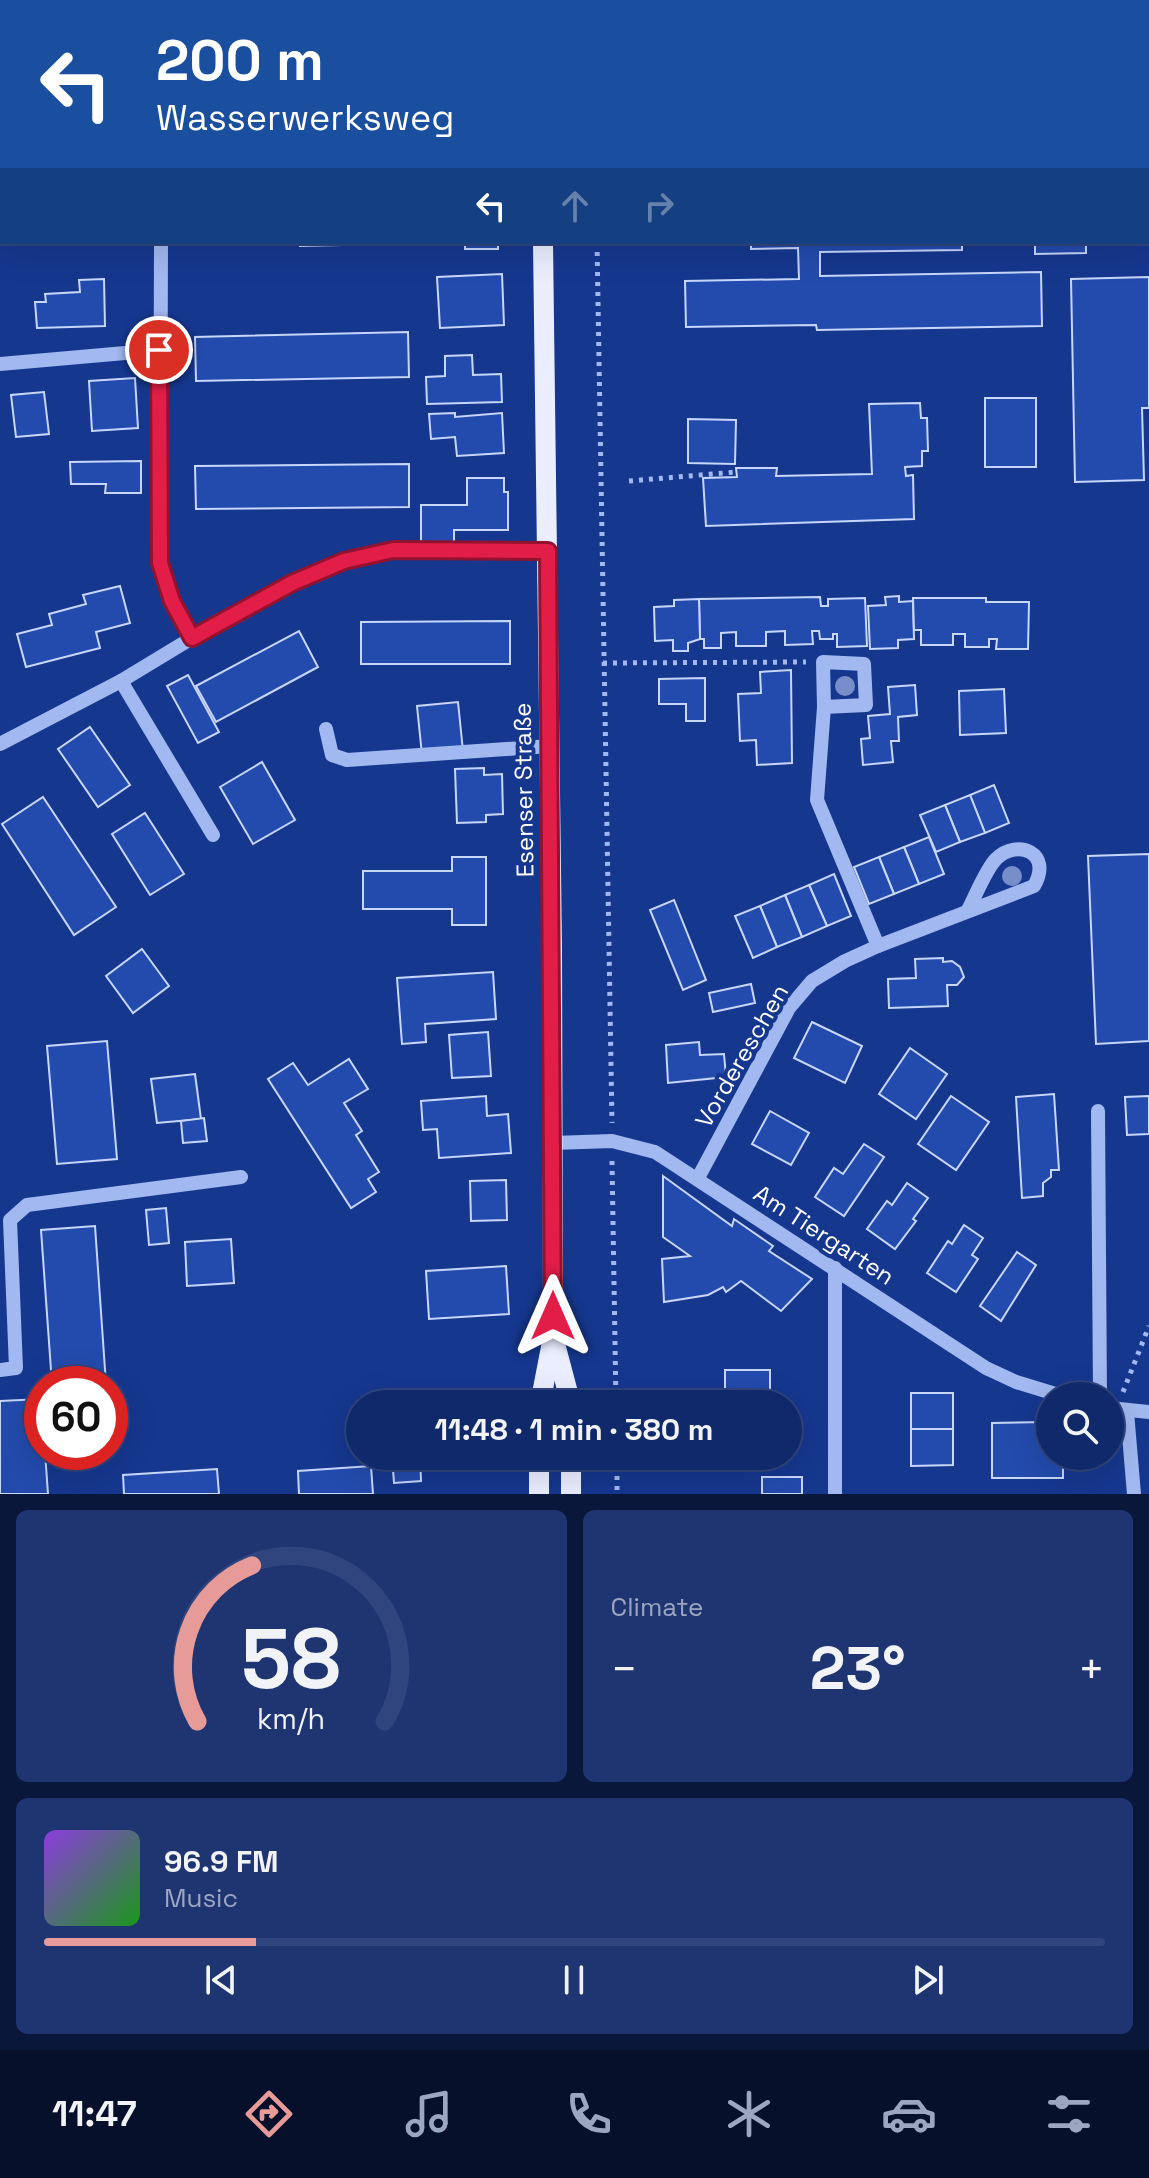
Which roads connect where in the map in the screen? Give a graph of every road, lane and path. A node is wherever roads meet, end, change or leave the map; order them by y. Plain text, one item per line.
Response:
1 (161, 244) edge
2 (543, 244) edge
3 (597, 244) edge
4 (159, 350) junction
5 (0, 364) edge
6 (736, 472) dead end
7 (629, 481) dead end
8 (548, 551) junction
9 (192, 638) junction
10 (823, 662) junction
11 (603, 663) junction
12 (121, 681) junction
13 (824, 707) junction
14 (326, 729) dead end
15 (0, 744) edge
16 (550, 746) junction
17 (213, 835) dead end
18 (968, 910) junction
19 (878, 946) junction
20 (1098, 1111) dead end
21 (612, 1141) junction
22 (553, 1143) junction
23 (241, 1177) dead end
24 (698, 1178) junction
25 (835, 1268) junction
26 (1149, 1326) edge
27 (553, 1337) junction
28 (0, 1370) edge
29 (1100, 1382) edge
30 (1036, 1388) edge
31 (543, 1390) edge
32 (567, 1390) edge
33 (616, 1390) edge
34 (1124, 1394) edge
35 (1124, 1410) edge
36 (1149, 1412) edge
37 (1124, 1442) edge
38 (539, 1470) edge
39 (571, 1470) edge
40 (617, 1470) edge
41 (539, 1494) edge
42 (571, 1494) edge
43 (617, 1494) edge
44 (835, 1494) edge
45 (1134, 1494) edge

1 - 4 street
2 - 8 main road, Esenser Straße
3 - 11 path
4 - 5 street
4 - 9 street
6 - 7 path
8 - 9 street
8 - 16 main road, Esenser Straße
9 - 12 street
10 - 11 path
10 - 13 street
10 - 13 street
11 - 21 path
12 - 15 street
12 - 17 street
13 - 19 street
14 - 16 street
16 - 22 main road, Esenser Straße
18 - 18 street, Vordereschen
18 - 19 street, Vordereschen
19 - 24 street, Vordereschen
20 - 29 street
21 - 22 street, Am Tiergarten
21 - 24 street, Am Tiergarten
21 - 33 path
22 - 27 main road, Esenser Straße
23 - 28 street
24 - 25 street, Am Tiergarten
25 - 30 street, Am Tiergarten
25 - 44 street
26 - 34 path
27 - 31 main road, Esenser Straße
27 - 32 main road, Esenser Straße
35 - 36 street
37 - 45 street
38 - 41 main road
39 - 42 main road
40 - 43 path

